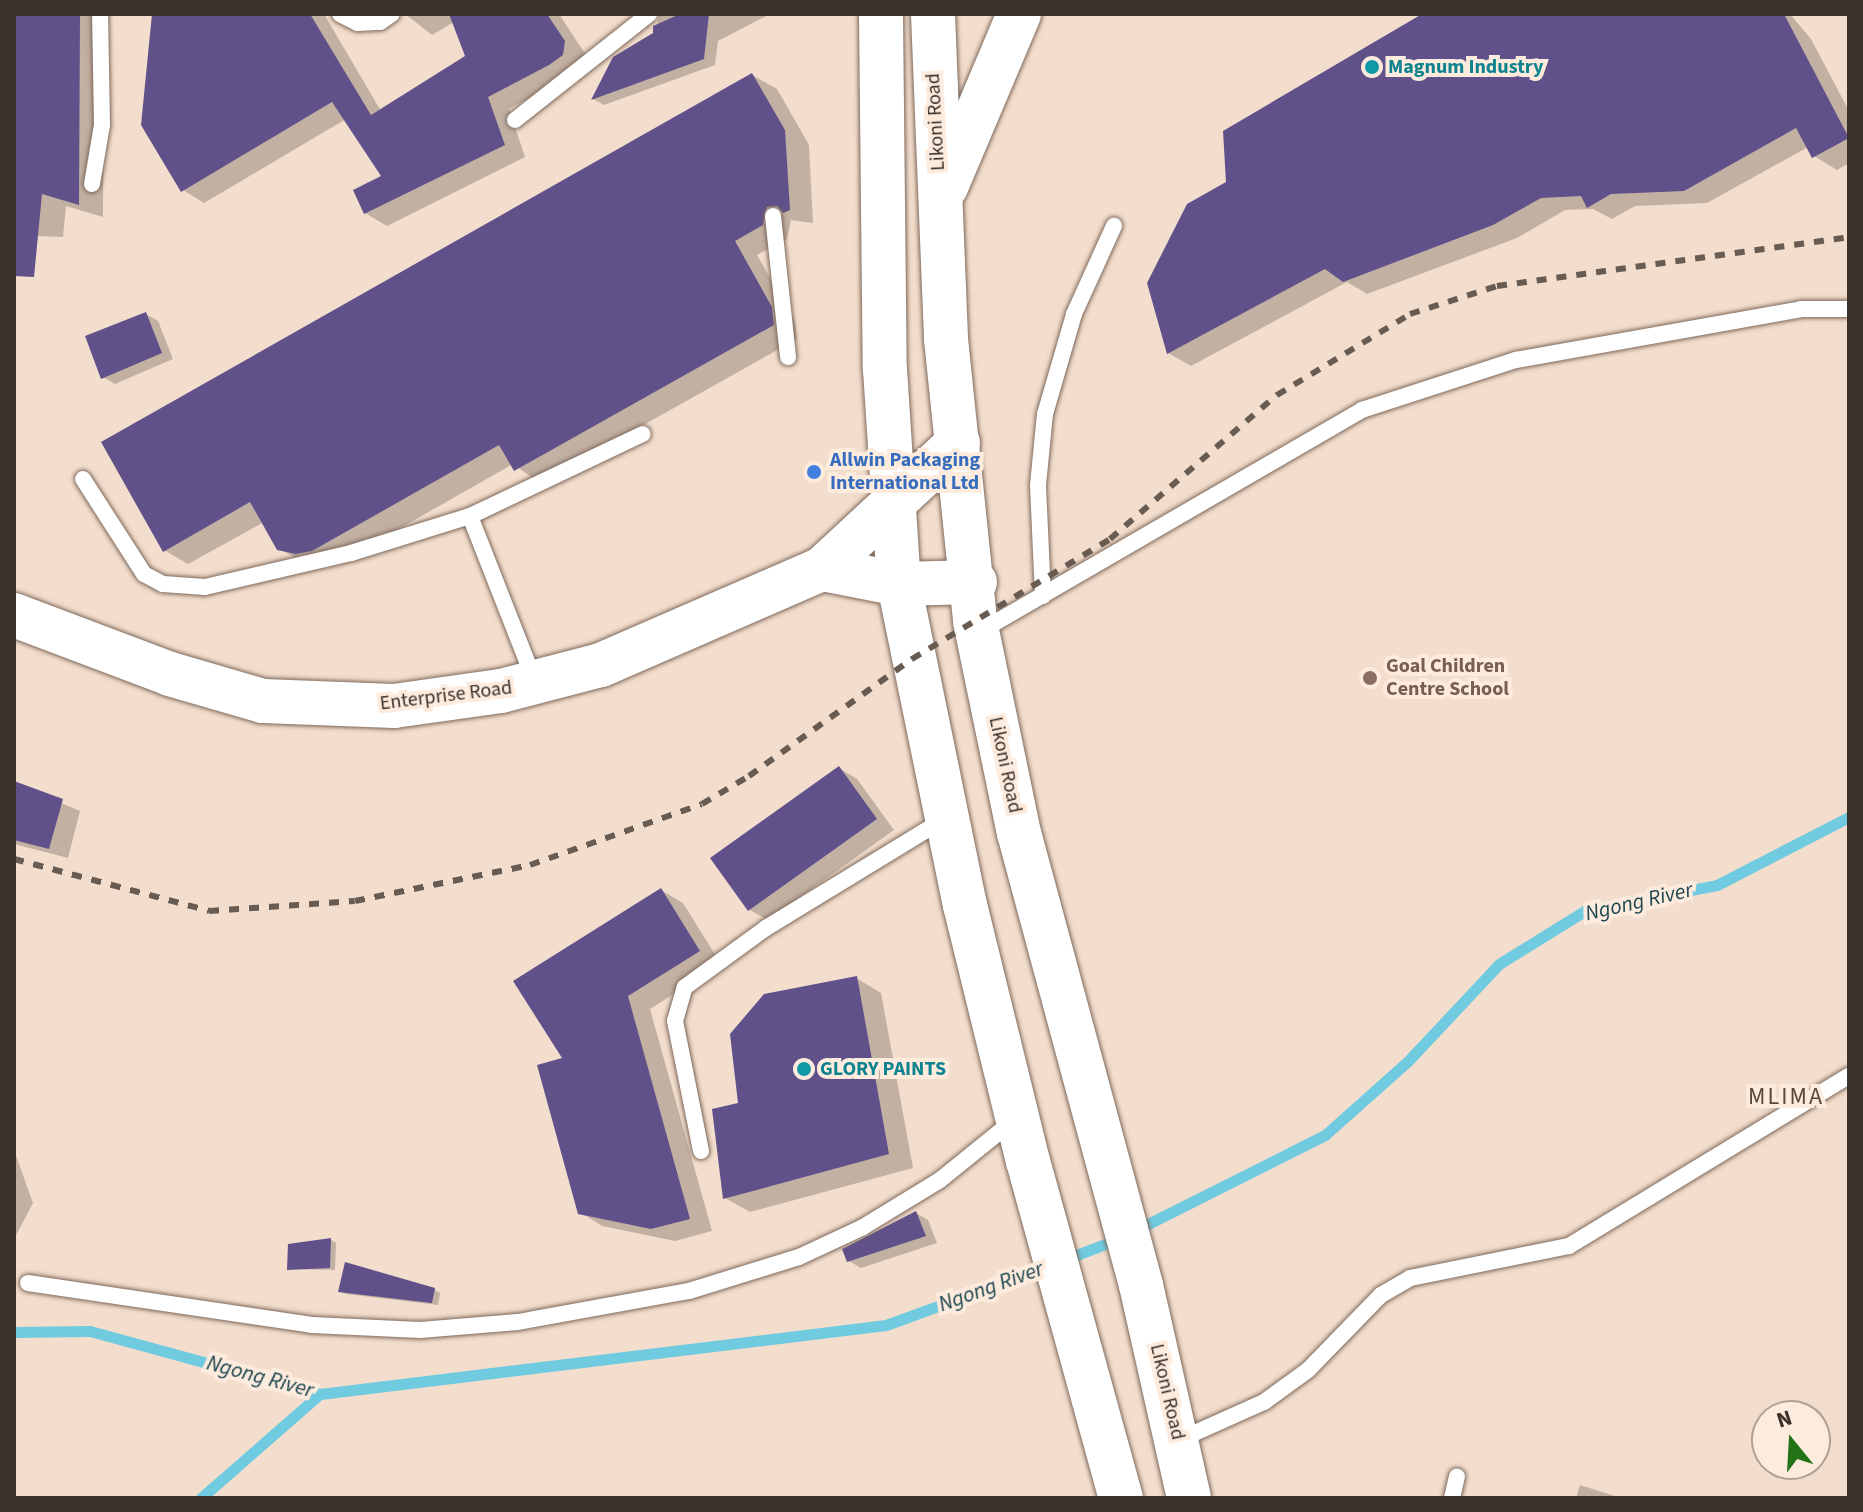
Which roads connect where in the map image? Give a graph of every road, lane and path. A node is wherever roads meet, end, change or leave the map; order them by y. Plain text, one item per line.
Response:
1 (100, 14) edge
2 (340, 14) edge
3 (392, 14) edge
4 (649, 14) edge
5 (881, 14) edge
6 (933, 14) edge
7 (1019, 14) edge
8 (515, 120) dead end
9 (92, 184) dead end
10 (940, 204) junction
11 (773, 216) dead end
12 (1114, 226) dead end
13 (1849, 309) edge
14 (788, 357) dead end
15 (643, 434) dead end
16 (958, 443) junction
17 (83, 479) dead end
18 (894, 505) junction
19 (470, 516) junction
20 (822, 569) junction
21 (975, 582) junction
22 (899, 584) junction
23 (1043, 596) junction
24 (14, 615) edge
25 (978, 633) junction
26 (535, 683) junction
27 (946, 818) junction
28 (1849, 1076) edge
29 (1017, 1118) junction
30 (701, 1151) dead end
31 (28, 1283) dead end
32 (1179, 1440) junction
33 (1457, 1477) dead end
34 (1121, 1498) edge
35 (1189, 1498) edge
36 (1452, 1498) edge

1 - 9 lane
2 - 3 lane
4 - 8 lane
5 - 18 main road
6 - 10 main road, Likoni Road
7 - 10 main road
10 - 16 main road, Likoni Road
11 - 14 lane
12 - 23 lane
13 - 23 lane
15 - 19 lane
16 - 18 main road, Enterprise Road
16 - 21 main road, Likoni Road
17 - 19 lane
18 - 20 main road, Enterprise Road
18 - 22 main road
19 - 26 lane
20 - 22 main road
20 - 26 main road, Enterprise Road
21 - 22 main road
21 - 25 main road, Likoni Road
22 - 27 main road
23 - 25 lane
24 - 26 main road, Enterprise Road
25 - 32 main road, Likoni Road
27 - 29 main road
27 - 30 lane
28 - 32 lane
29 - 31 lane
29 - 34 main road
32 - 35 main road, Likoni Road
33 - 36 lane

